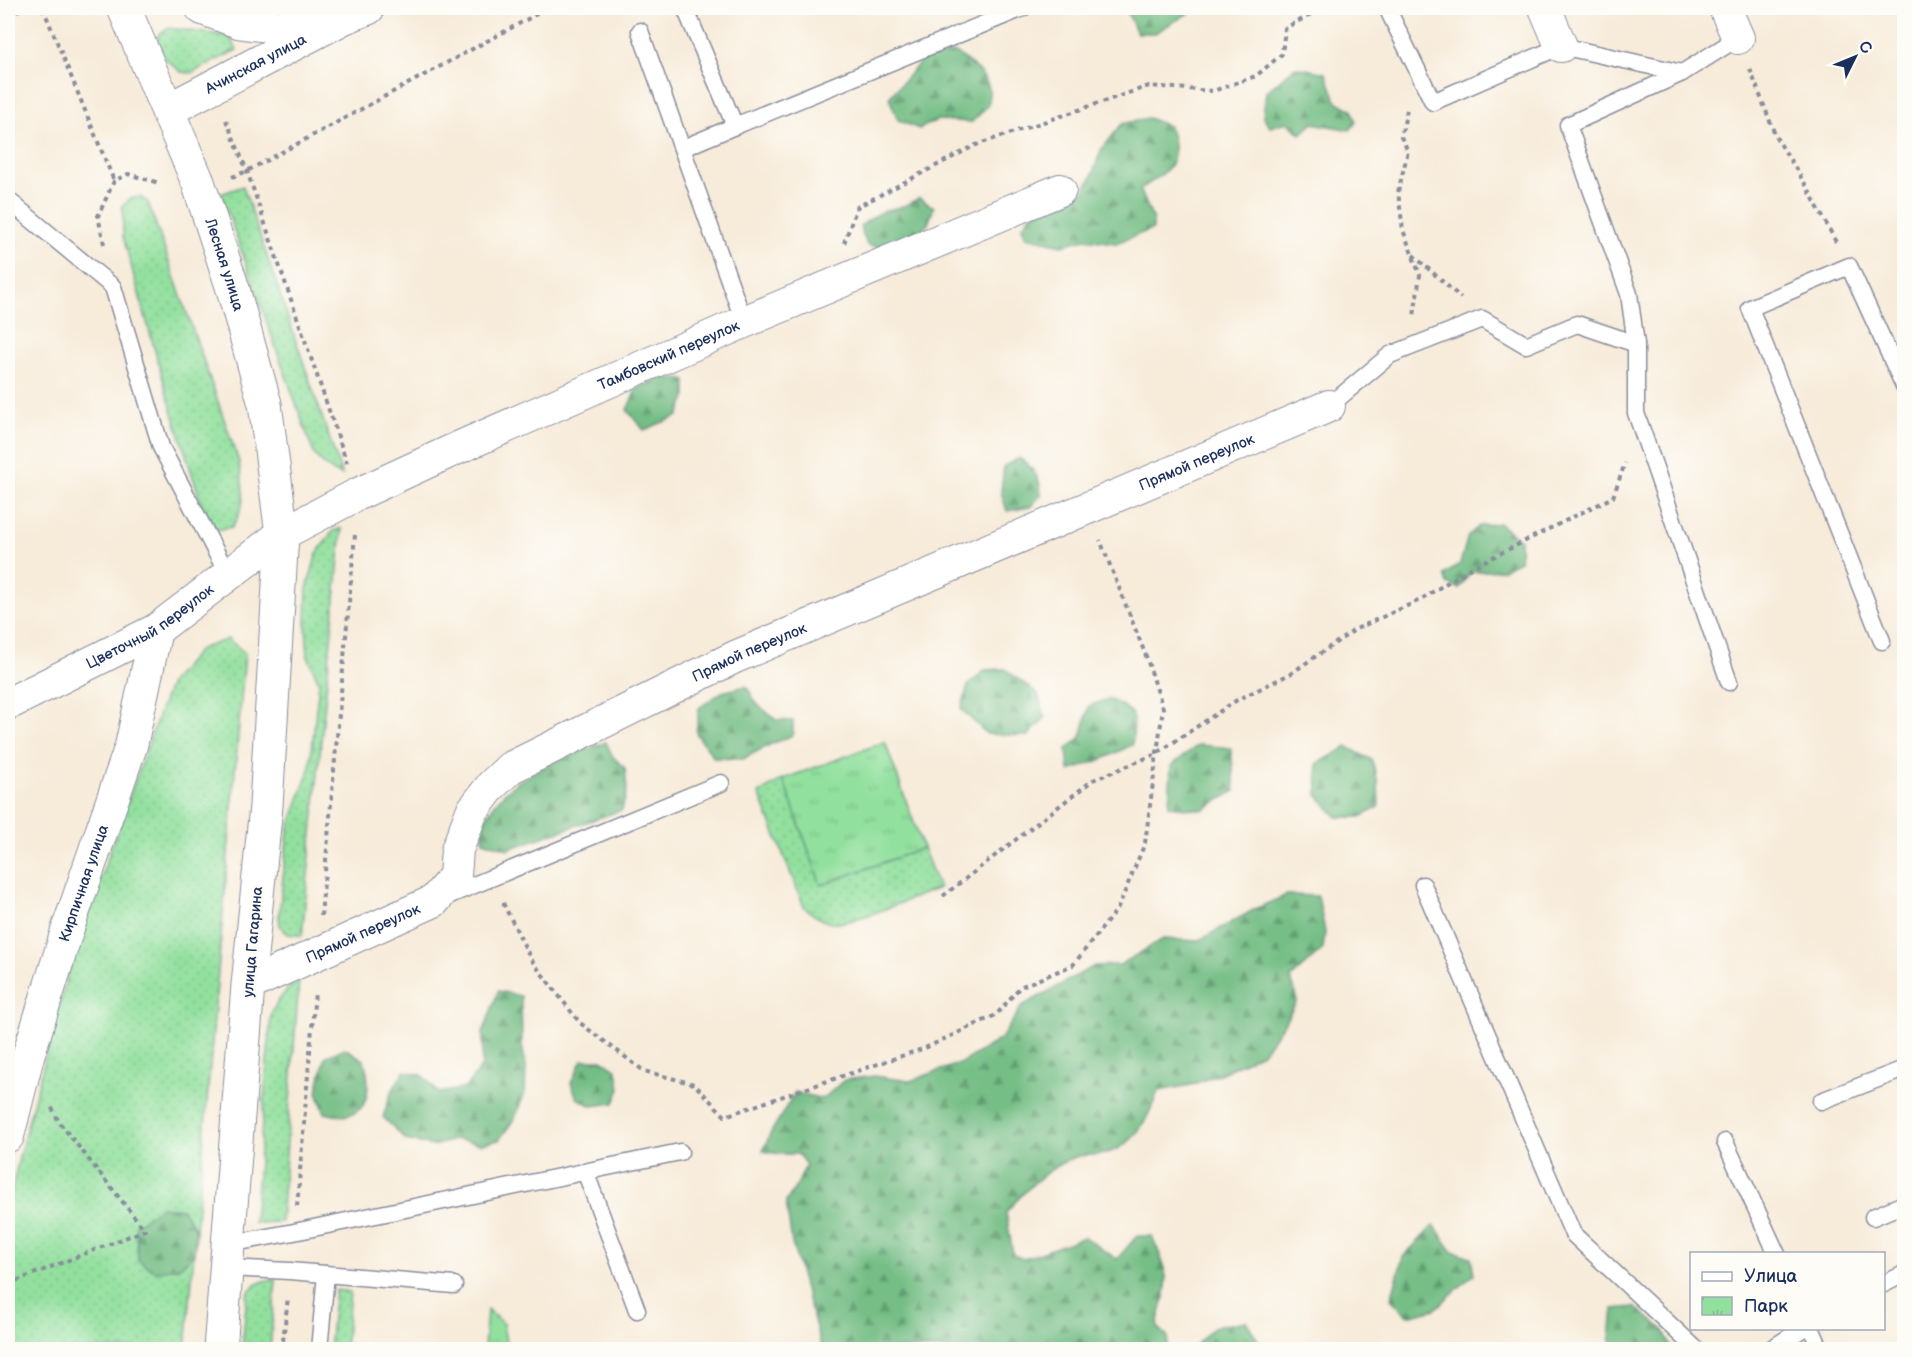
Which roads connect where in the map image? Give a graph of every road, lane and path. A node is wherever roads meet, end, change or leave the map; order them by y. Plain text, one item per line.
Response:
1 (24, 8) edge
2 (43, 8) edge
3 (124, 8) edge
4 (202, 8) edge
5 (548, 8) edge
6 (686, 8) edge
7 (1023, 8) edge
8 (1324, 8) edge
9 (1388, 8) edge
10 (1545, 8) edge
11 (1725, 8) edge
12 (355, 13) edge
13 (8, 14) edge
14 (640, 31) dead end
15 (1738, 38) junction
16 (1561, 46) junction
17 (1682, 73) junction
18 (213, 88) junction
19 (1427, 89) junction
20 (168, 110) junction
21 (735, 126) junction
22 (683, 148) junction
23 (247, 171) junction
24 (114, 181) junction
25 (198, 182) junction
26 (1060, 190) dead end
27 (8, 200) edge
28 (1412, 255) junction
29 (1849, 266) junction
30 (113, 286) junction
31 (830, 286) junction
32 (1482, 319) junction
33 (744, 322) junction
34 (1636, 344) junction
35 (1390, 356) junction
36 (1905, 386) edge
37 (1329, 406) joint
38 (1640, 423) junction
39 (358, 495) junction
40 (1087, 508) junction
41 (282, 534) junction
42 (228, 575) junction
43 (156, 630) junction
44 (1882, 641) dead end
45 (1729, 682) dead end
46 (8, 704) edge
47 (1155, 754) junction
48 (721, 783) dead end
49 (491, 878) junction
50 (1423, 885) dead end
51 (943, 896) dead end
52 (434, 901) junction
53 (248, 986) junction
54 (1905, 1069) edge
55 (1821, 1101) dead end
56 (50, 1103) dead end
57 (8, 1136) edge
58 (1725, 1142) dead end
59 (680, 1152) dead end
60 (585, 1171) junction
61 (1905, 1204) edge
62 (1873, 1217) dead end
63 (1776, 1252) edge
64 (227, 1256) junction
65 (326, 1274) junction
66 (1905, 1274) edge
67 (8, 1284) edge
68 (1885, 1284) edge
69 (454, 1285) dead end
70 (637, 1310) dead end
71 (1802, 1330) edge
72 (1811, 1330) edge
73 (220, 1350) edge
74 (319, 1350) edge
75 (1697, 1350) edge
76 (1768, 1350) edge
77 (1821, 1350) edge

1 - 13 path
2 - 24 path
3 - 20 street, Лесная улица
4 - 12 street, Ачинская улица
5 - 23 path
6 - 21 lane
7 - 21 lane
8 - 31 path
9 - 19 lane
10 - 16 street
11 - 15 street
12 - 18 street, Ачинская улица
14 - 22 lane
15 - 17 lane
15 - 29 path
16 - 17 lane
16 - 19 lane
17 - 34 lane
18 - 20 street, Ачинская улица
18 - 23 path
19 - 28 path
20 - 25 street, Лесная улица
21 - 22 lane
22 - 33 lane
23 - 25 path
23 - 39 path
24 - 25 path
24 - 30 path
25 - 41 street, Лесная улица
26 - 31 street, Тамбовский переулок
27 - 30 lane
28 - 32 path
28 - 35 path
29 - 36 lane
29 - 44 lane
30 - 42 lane
31 - 33 street, Тамбовский переулок
32 - 34 lane
32 - 35 lane
33 - 39 street, Тамбовский переулок
34 - 38 lane
35 - 37 lane
37 - 40 street, Прямой переулок
38 - 45 lane
38 - 47 path
39 - 41 street, Тамбовский переулок
40 - 47 path
40 - 52 street, Прямой переулок
41 - 42 street, Цветочный переулок
41 - 53 street, улица Гагарина
42 - 43 street, Цветочный переулок
43 - 46 street, Цветочный переулок
43 - 57 street, Кирпичная улица
47 - 49 path
47 - 51 path
48 - 49 lane
49 - 52 lane
50 - 75 lane
52 - 53 street, Прямой переулок
53 - 64 street, улица Гагарина
54 - 55 lane
56 - 67 path
58 - 63 lane
59 - 60 lane
60 - 64 lane
60 - 70 lane
61 - 62 lane
64 - 65 lane
64 - 73 street, улица Гагарина
65 - 69 lane
65 - 74 lane
66 - 68 lane
71 - 76 lane
72 - 77 lane

